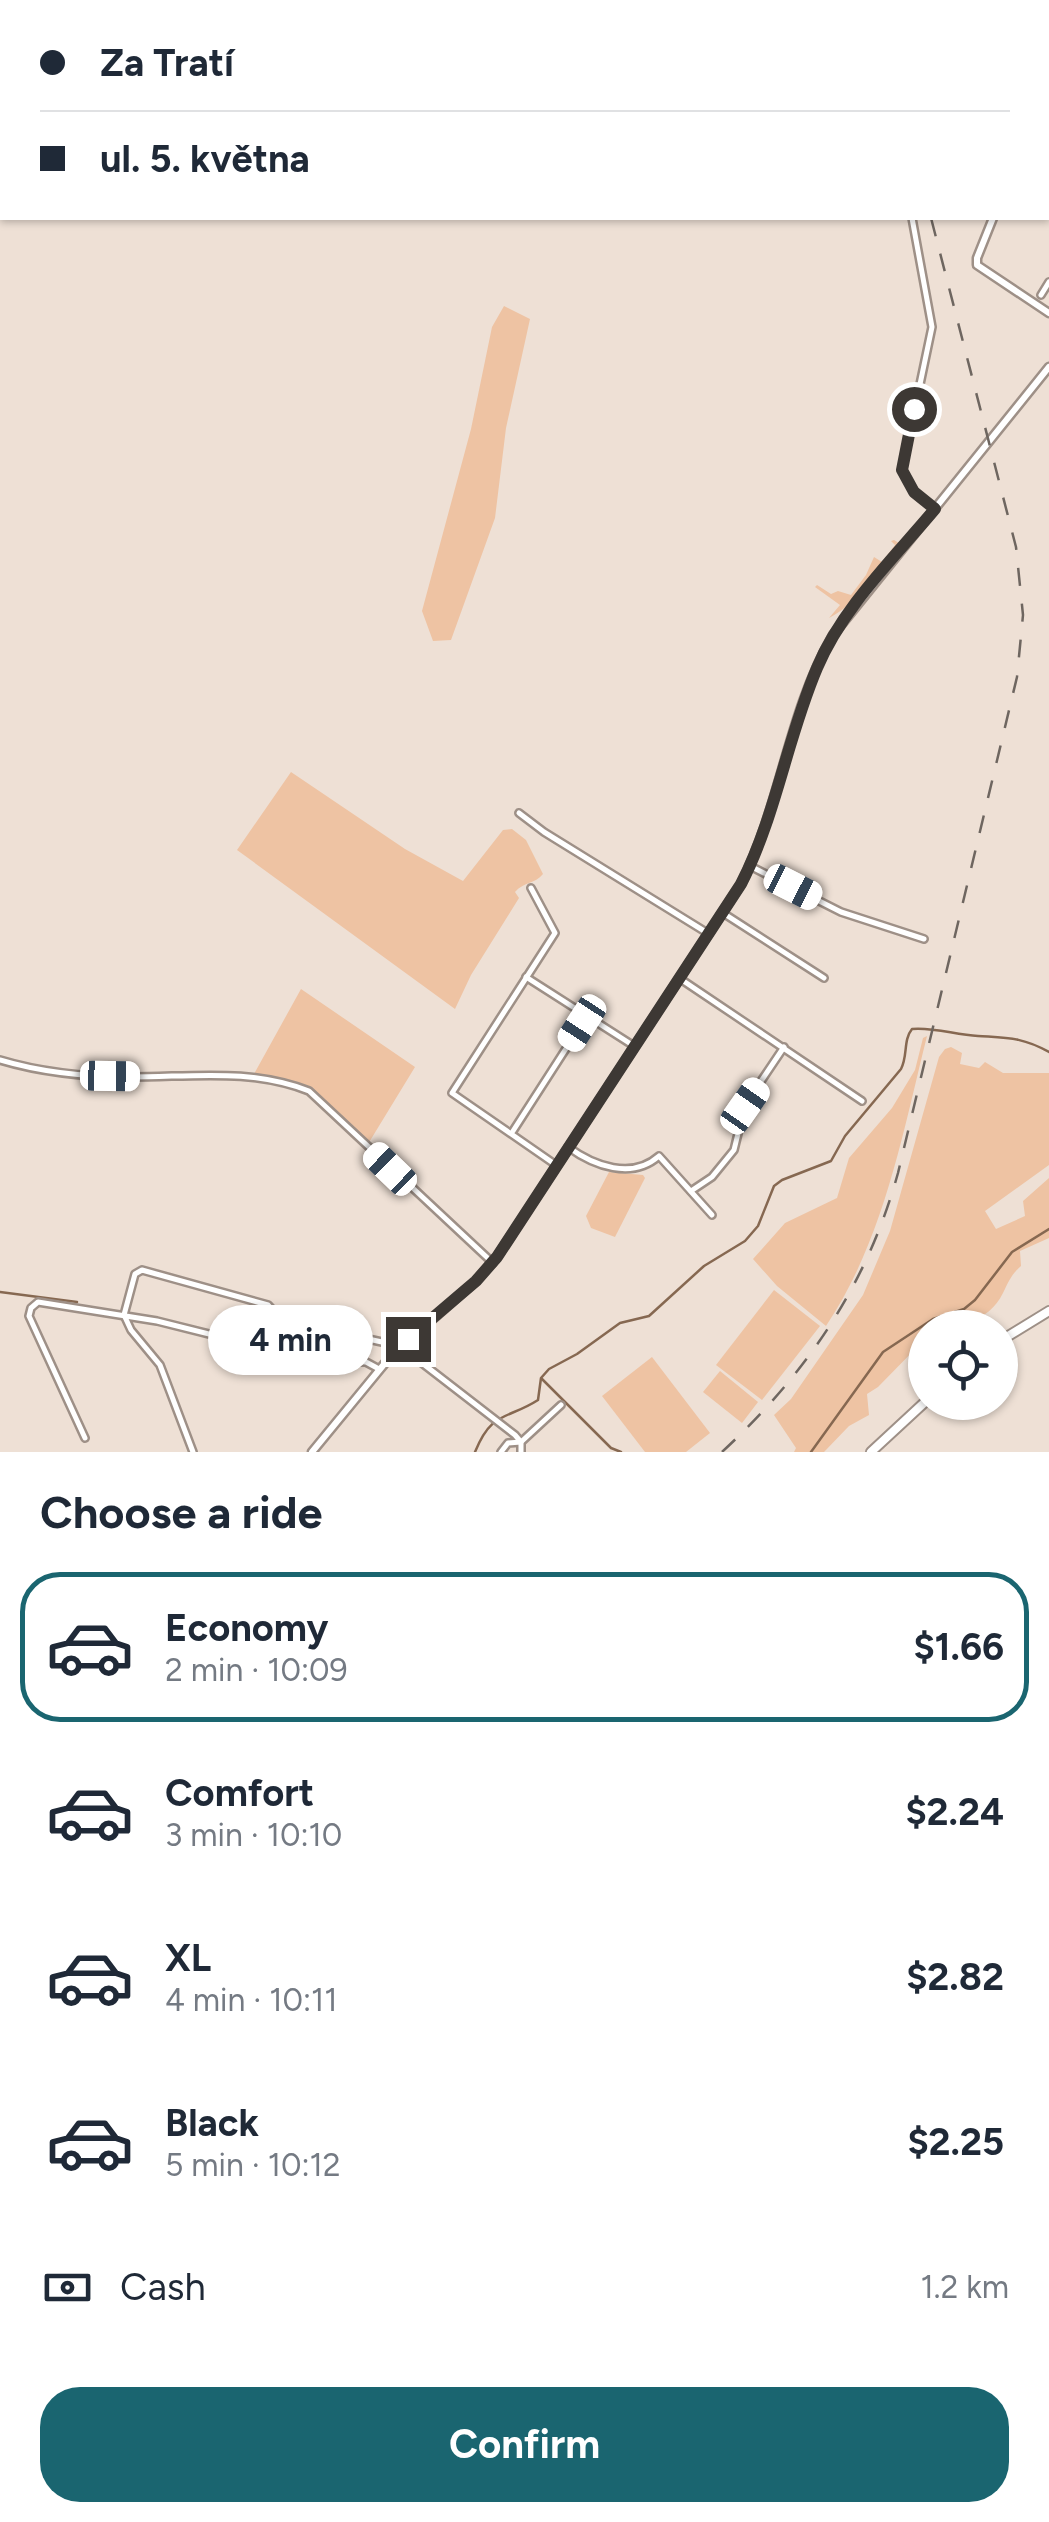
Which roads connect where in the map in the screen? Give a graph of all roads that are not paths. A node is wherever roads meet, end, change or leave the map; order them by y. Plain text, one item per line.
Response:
1 (912, 220) edge
2 (992, 220) edge
3 (1049, 282) edge
4 (1041, 295) dead end
5 (1049, 313) edge
6 (1049, 367) edge
7 (935, 509) junction
8 (519, 813) dead end
9 (750, 866) junction
10 (530, 888) dead end
11 (723, 913) junction
12 (709, 934) junction
13 (924, 939) dead end
14 (526, 977) junction
15 (679, 978) junction
16 (824, 978) dead end
17 (587, 1016) junction
18 (634, 1046) junction
19 (784, 1047) junction
20 (0, 1060) edge
21 (862, 1101) dead end
22 (512, 1132) junction
23 (568, 1147) junction
24 (556, 1165) junction
25 (691, 1191) junction
26 (712, 1215) dead end
27 (493, 1263) junction
28 (1049, 1312) edge
29 (124, 1315) junction
30 (1018, 1331) edge
31 (400, 1346) junction
32 (378, 1369) junction
33 (561, 1405) dead end
34 (908, 1418) edge
35 (84, 1438) dead end
36 (522, 1442) junction
37 (192, 1452) edge
38 (312, 1452) edge
39 (501, 1452) edge
40 (522, 1452) edge
41 (871, 1452) edge

1 - 7 street
2 - 5 street
3 - 4 street
6 - 7 street
7 - 9 street
8 - 12 street
9 - 11 street
9 - 13 street
10 - 14 street
11 - 12 street
11 - 16 street
12 - 15 street
14 - 17 street
14 - 22 street
15 - 18 street
15 - 19 street
17 - 18 street
17 - 22 street
18 - 23 street
19 - 21 street
19 - 25 street
20 - 27 street
22 - 24 street
23 - 24 street
23 - 25 street
24 - 27 street
25 - 26 street
27 - 31 street
28 - 30 main road
29 - 31 street
29 - 32 street
29 - 35 street
29 - 37 street
31 - 32 street
31 - 36 street
32 - 38 street
33 - 36 street
34 - 41 main road
36 - 39 street
36 - 40 street

